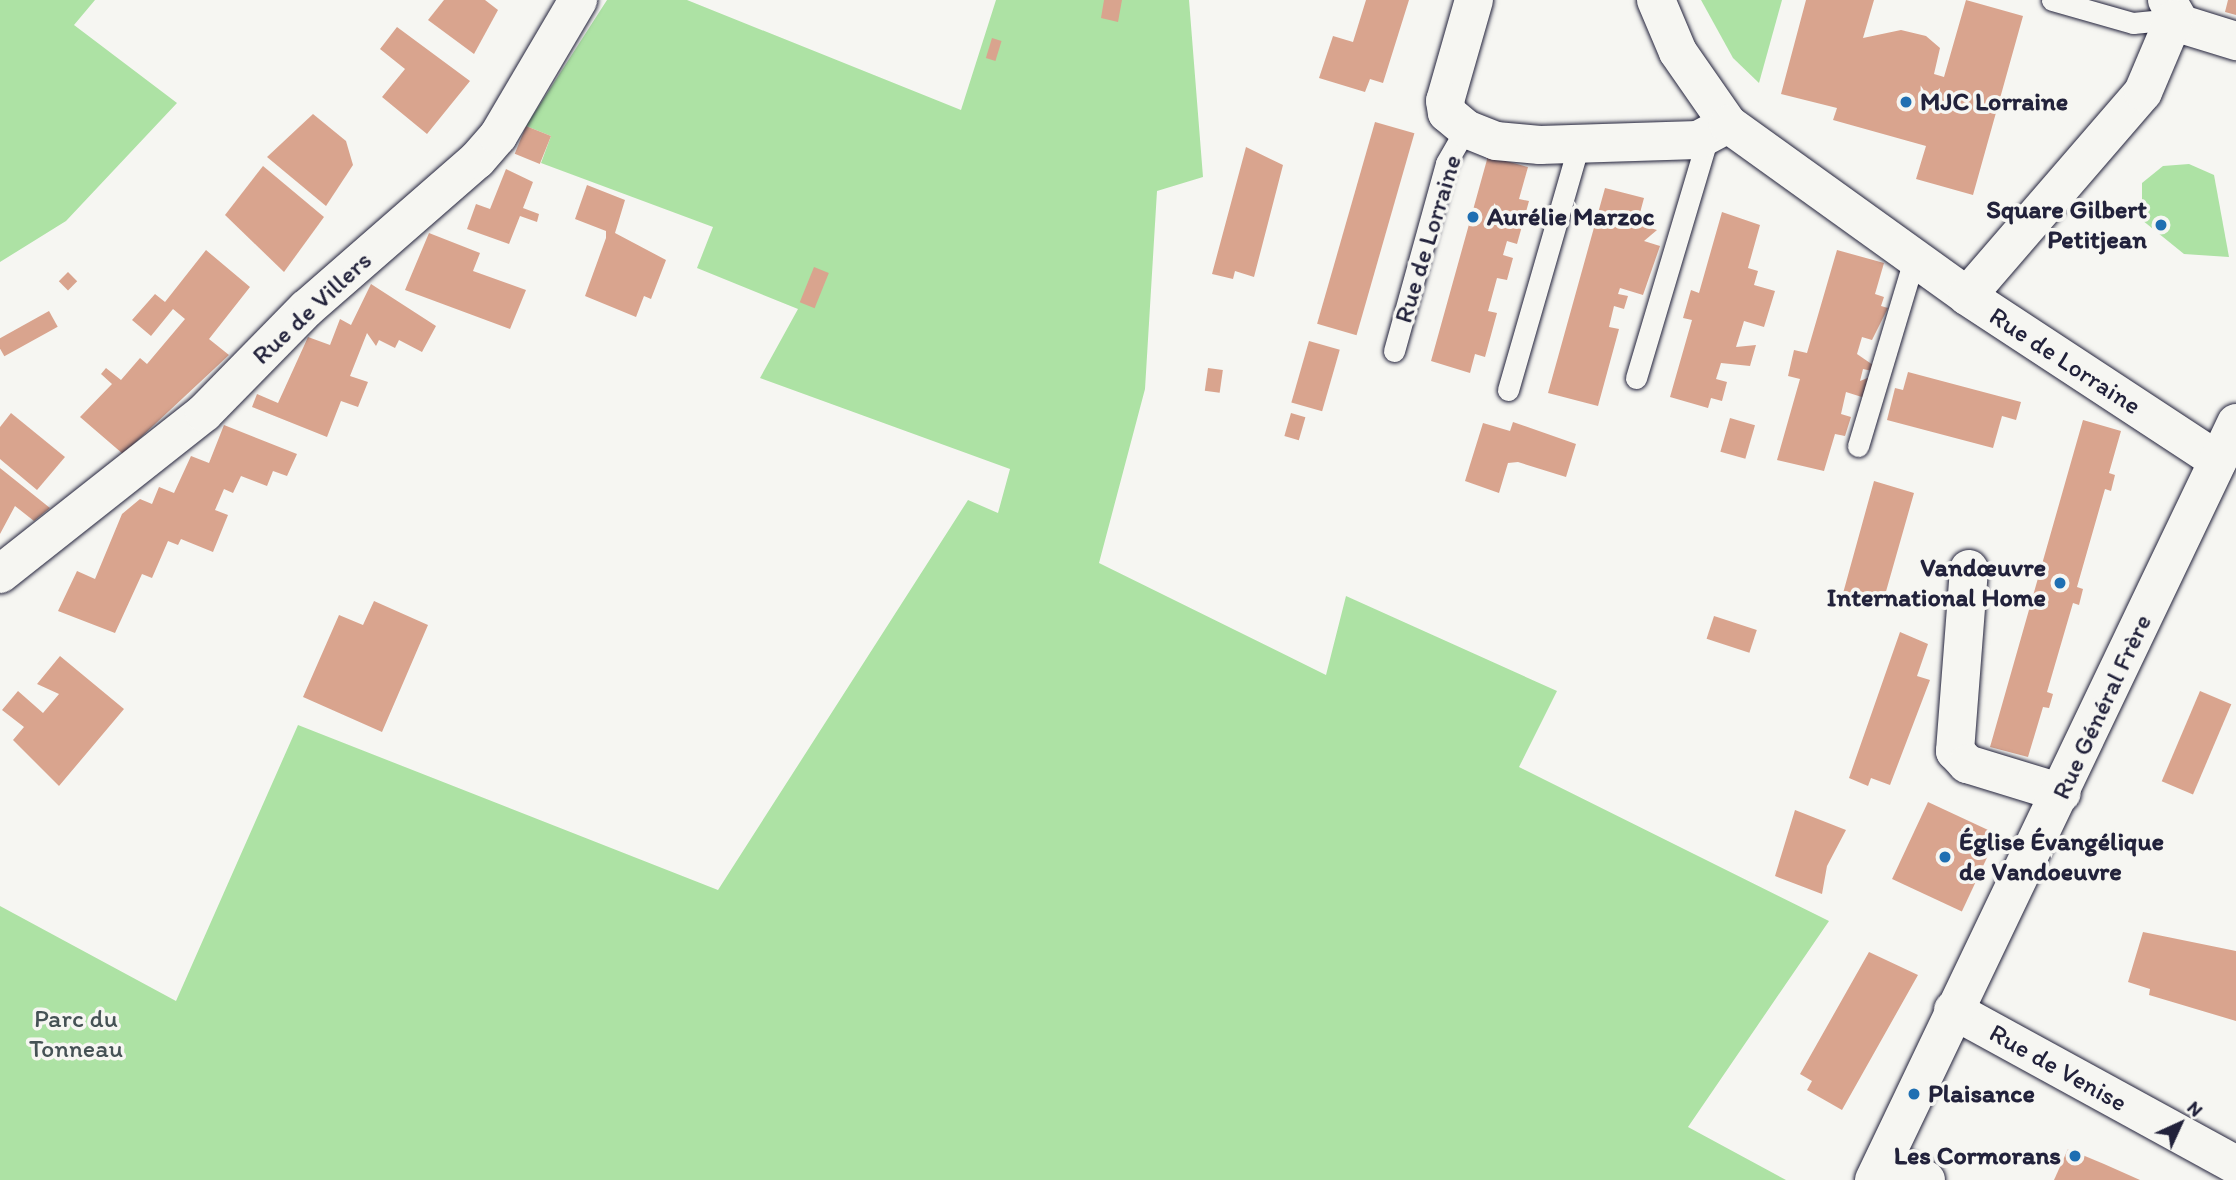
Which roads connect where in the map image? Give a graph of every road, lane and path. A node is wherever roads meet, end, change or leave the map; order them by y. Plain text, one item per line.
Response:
1 (578, 0) edge
2 (1474, 0) edge
3 (1656, 0) edge
4 (2052, 0) edge
5 (2171, 9) edge
6 (2236, 41) edge
7 (1466, 129) junction
8 (1718, 130) junction
9 (1579, 144) junction
10 (1914, 258) junction
11 (1967, 296) junction
12 (1394, 351) dead end
13 (1636, 378) dead end
14 (1508, 390) dead end
15 (2236, 423) edge
16 (1858, 446) dead end
17 (2218, 461) junction
18 (1969, 569) dead end
19 (0, 575) edge
20 (2062, 793) junction
21 (1953, 1010) junction
22 (2236, 1165) edge
23 (1879, 1169) edge
24 (1926, 1180) edge

1 - 19 street, Rue de Villers
2 - 7 street, Rue de Lorraine
3 - 8 street, Rue de Lorraine
4 - 5 lane
5 - 6 street
5 - 11 street
7 - 9 street, Rue de Lorraine
7 - 12 lane, Rue de Lorraine
8 - 9 street, Rue de Lorraine
8 - 10 street, Rue de Lorraine
8 - 13 lane
9 - 14 lane
10 - 11 street, Rue de Lorraine
10 - 16 lane
11 - 17 street, Rue de Lorraine
15 - 17 street, Rue Général Frère
17 - 20 street, Rue Général Frère
18 - 20 street
20 - 21 street, Rue Général Frère
21 - 22 street, Rue de Venise
21 - 23 street, Rue Général Frère
23 - 24 street

